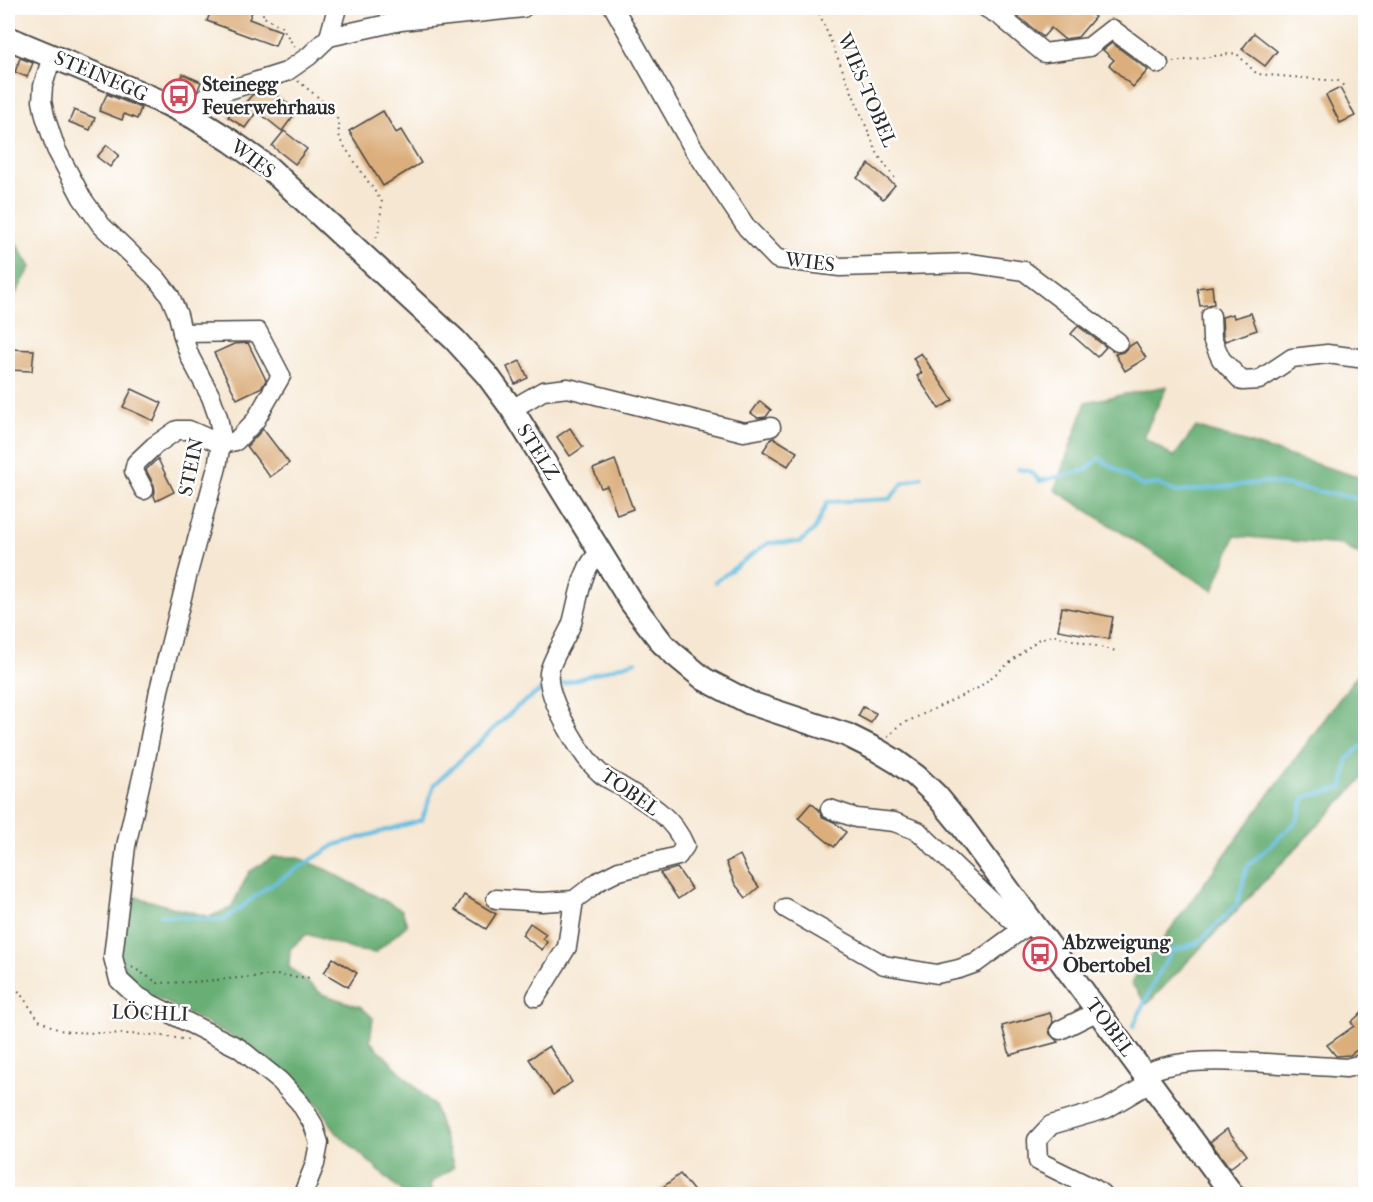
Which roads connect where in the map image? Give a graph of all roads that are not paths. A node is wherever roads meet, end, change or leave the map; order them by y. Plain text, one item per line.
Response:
1 (337, 8) edge
2 (523, 8) edge
3 (614, 8) edge
4 (986, 8) edge
5 (329, 37) junction
6 (8, 38) edge
7 (52, 56) junction
8 (1159, 64) road end
9 (193, 117) junction
10 (1210, 316) dead end
11 (182, 333) junction
12 (1118, 342) dead end
13 (1365, 359) edge
14 (512, 409) junction
15 (771, 427) dead end
16 (221, 444) junction
17 (144, 490) dead end
18 (601, 552) junction
19 (652, 630) joint
20 (830, 810) dead end
21 (496, 899) dead end
22 (574, 900) junction
23 (785, 908) dead end
24 (1027, 926) junction
25 (115, 932) joint
26 (536, 997) dead end
27 (1098, 1011) junction
28 (1059, 1030) dead end
29 (1365, 1063) edge
30 (1148, 1079) junction
31 (303, 1194) edge
32 (1102, 1194) edge
33 (1232, 1194) edge

1 - 5 street
2 - 5 street
3 - 12 street, WIES
4 - 8 street
5 - 9 street
6 - 7 main road, STEINEGG
7 - 9 main road, STEINEGG
7 - 11 street, STEIN
9 - 14 main road, WIES
10 - 13 street
11 - 16 street, STEIN
11 - 16 street
14 - 15 street, STELZ
14 - 18 main road, STELZ
16 - 17 street
16 - 25 street, STEIN
18 - 19 main road, STELZ
18 - 22 street, TOBEL
19 - 24 main road, TOBEL
20 - 24 street
21 - 22 street
22 - 26 street
23 - 24 street
24 - 27 main road, TOBEL
25 - 31 street, LÖCHLI
27 - 28 street
27 - 30 main road, TOBEL
29 - 30 street
30 - 32 street
30 - 33 main road, TOBEL

